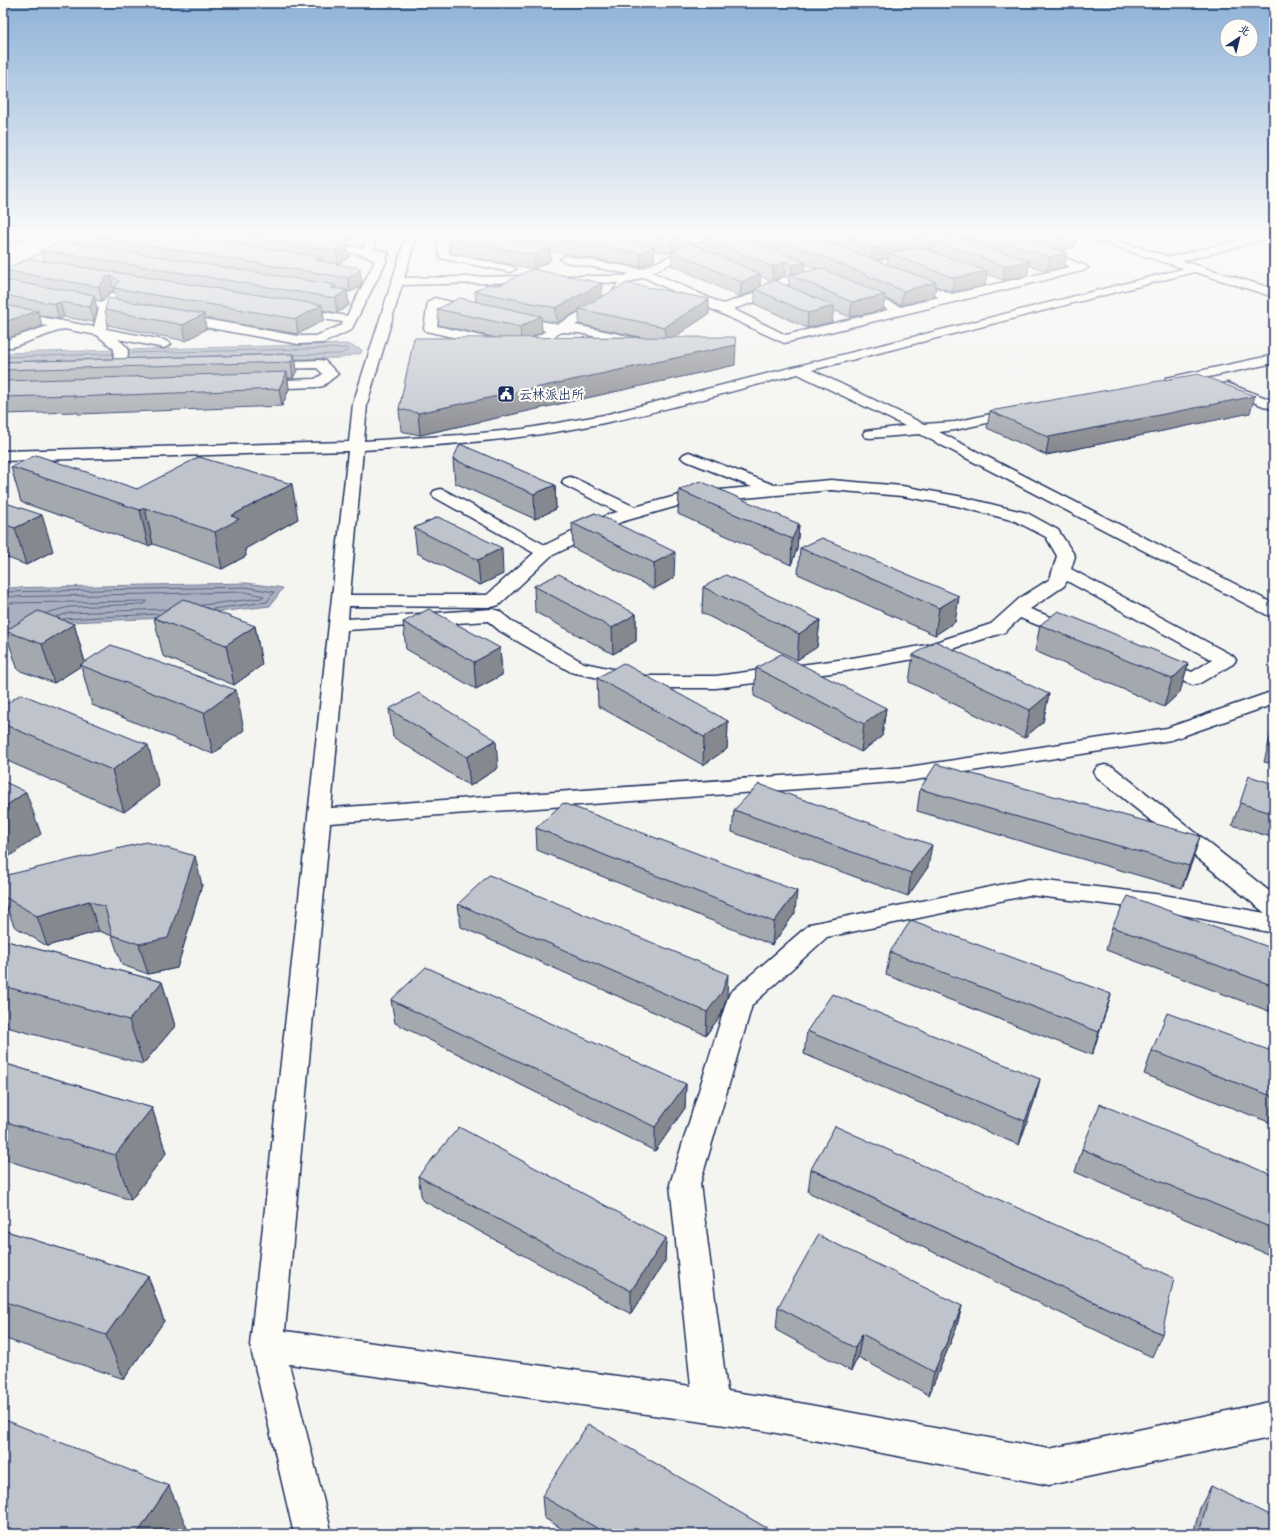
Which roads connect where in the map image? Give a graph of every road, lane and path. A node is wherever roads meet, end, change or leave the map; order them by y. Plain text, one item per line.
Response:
1 (104, 309) edge
2 (127, 309) edge
3 (284, 309) edge
4 (356, 309) edge
5 (389, 309) edge
6 (433, 309) edge
7 (464, 309) edge
8 (595, 309) edge
9 (723, 309) edge
10 (748, 309) edge
11 (894, 309) edge
12 (909, 309) edge
13 (1039, 309) edge
14 (900, 311) junction
15 (152, 313) edge
16 (3, 314) edge
17 (488, 314) edge
18 (167, 316) edge
19 (834, 317) dead end
20 (503, 318) edge
21 (351, 320) junction
22 (848, 323) junction
23 (63, 324) junction
24 (561, 328) junction
25 (100, 331) junction
26 (801, 335) junction
27 (3, 343) edge
28 (164, 344) dead end
29 (655, 345) edge
30 (1274, 359) edge
31 (251, 366) edge
32 (120, 368) junction
33 (135, 369) edge
34 (104, 370) edge
35 (801, 370) junction
36 (1197, 375) junction
37 (1158, 384) edge
38 (247, 385) edge
39 (1274, 406) edge
40 (1033, 409) edge
41 (922, 429) junction
42 (870, 434) dead end
43 (356, 446) junction
44 (3, 456) edge
45 (689, 457) dead end
46 (570, 482) dead end
47 (771, 490) junction
48 (440, 494) dead end
49 (633, 513) junction
50 (545, 552) junction
51 (1062, 571) junction
52 (341, 600) junction
53 (1018, 611) junction
54 (1274, 611) edge
55 (338, 625) junction
56 (1091, 639) edge
57 (1142, 659) edge
58 (1274, 697) edge
59 (1105, 772) dead end
60 (320, 816) junction
61 (1274, 908) edge
62 (1274, 924) edge
63 (267, 1346) junction
64 (711, 1406) junction
65 (1274, 1419) edge
66 (312, 1534) edge

1 - 25 street
2 - 15 street
3 - 21 street
4 - 21 street
5 - 43 street
6 - 24 street
7 - 17 street
8 - 24 street
9 - 26 street
10 - 26 street
11 - 14 street
12 - 14 street
13 - 35 street
14 - 22 street
16 - 23 street
18 - 21 street
19 - 22 street
20 - 24 street
22 - 26 street
23 - 25 street
23 - 27 street
24 - 29 street
25 - 28 street
25 - 32 street
30 - 36 street
31 - 38 street
32 - 33 street
32 - 34 street
35 - 41 street
35 - 43 street
36 - 37 street
36 - 39 street
40 - 41 street
41 - 42 street
41 - 54 street
43 - 44 street
43 - 52 street
45 - 47 street
46 - 49 street
47 - 49 street
47 - 51 street
48 - 50 street
49 - 50 street
50 - 52 street
51 - 53 street
51 - 57 street
52 - 55 street
53 - 55 street
53 - 56 street
55 - 60 street
58 - 60 street
59 - 61 street
60 - 63 street
62 - 64 street
63 - 64 street
63 - 66 street
64 - 65 street

